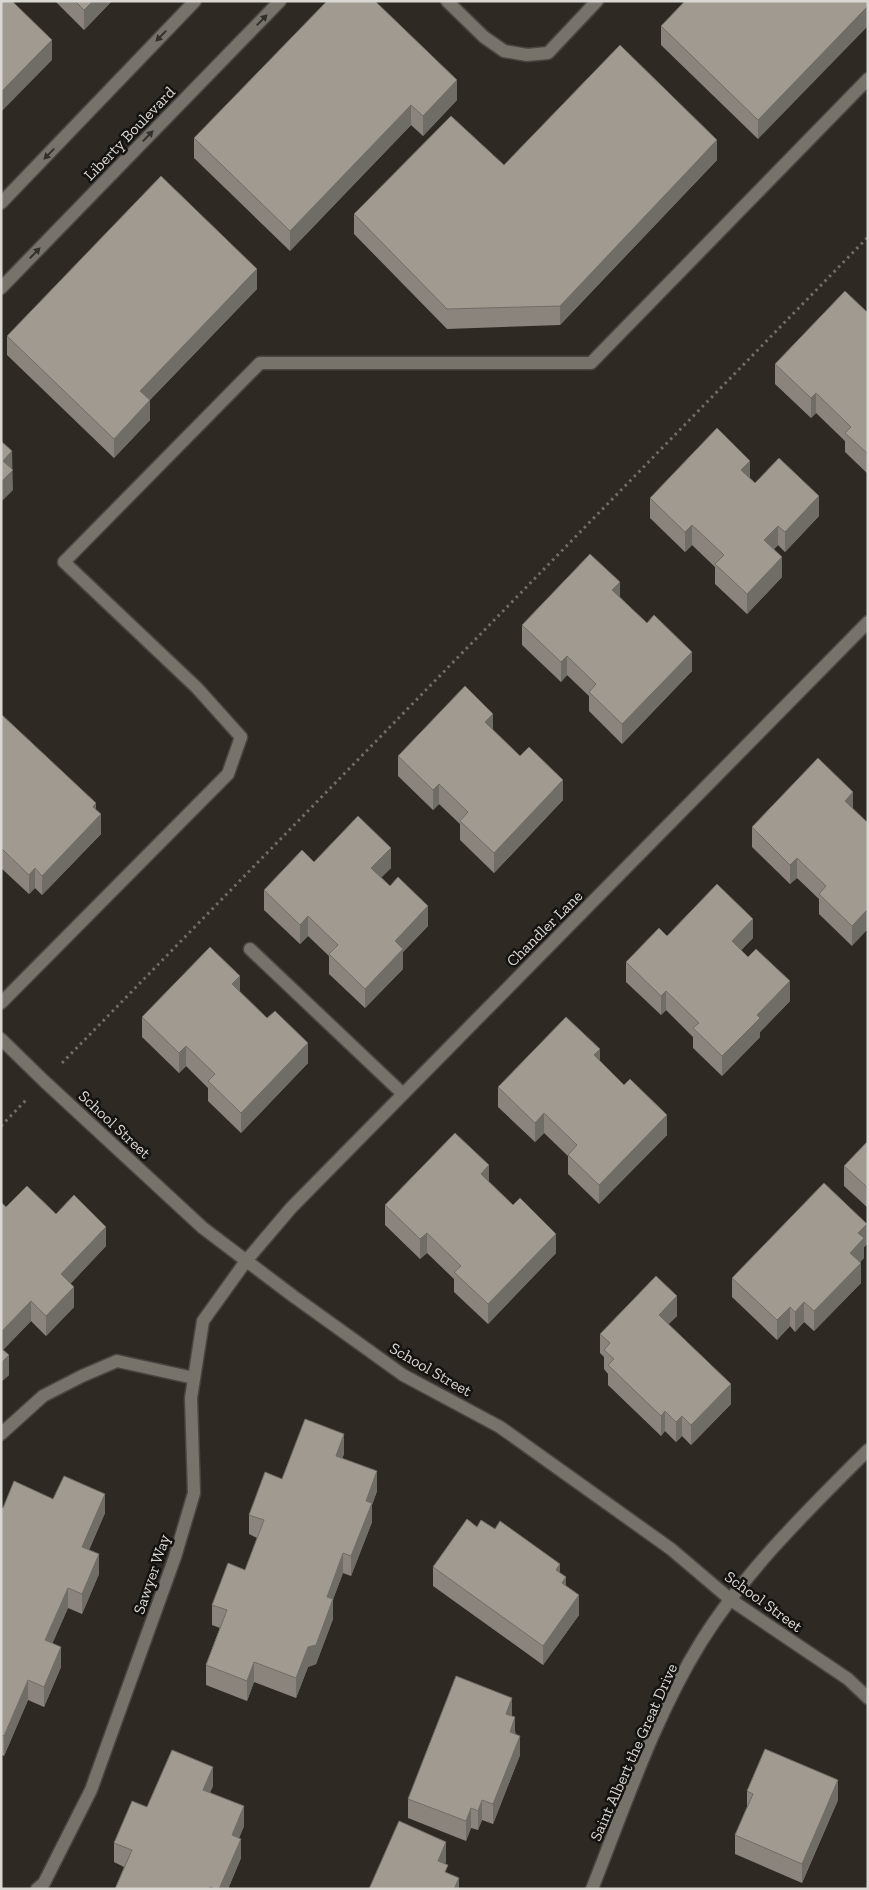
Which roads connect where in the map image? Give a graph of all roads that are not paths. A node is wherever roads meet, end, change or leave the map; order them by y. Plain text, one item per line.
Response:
1 (195, 1) edge
2 (280, 1) edge
3 (447, 1) edge
4 (597, 1) edge
5 (868, 79) edge
6 (1, 203) edge
7 (1, 288) edge
8 (868, 622) edge
9 (250, 950) dead end
10 (1, 1003) edge
11 (1, 1039) edge
12 (403, 1094) junction
13 (246, 1261) junction
14 (194, 1378) junction
15 (1, 1434) edge
16 (868, 1450) edge
17 (731, 1600) junction
18 (868, 1698) edge
19 (37, 1889) edge
20 (592, 1889) edge

1 -> 6 street
7 -> 2 street, Liberty Boulevard
3 - 4 street
5 - 10 street
8 - 12 street, Chandler Lane
9 - 12 street
11 - 13 street, School Street
12 - 13 street, Chandler Lane
13 - 14 street, Sawyer Way
13 - 17 street, School Street
14 - 15 street
14 - 19 street, Sawyer Way
16 - 17 street, Saint Albert the Great Drive
17 - 18 street, School Street
17 - 20 street, Saint Albert the Great Drive

